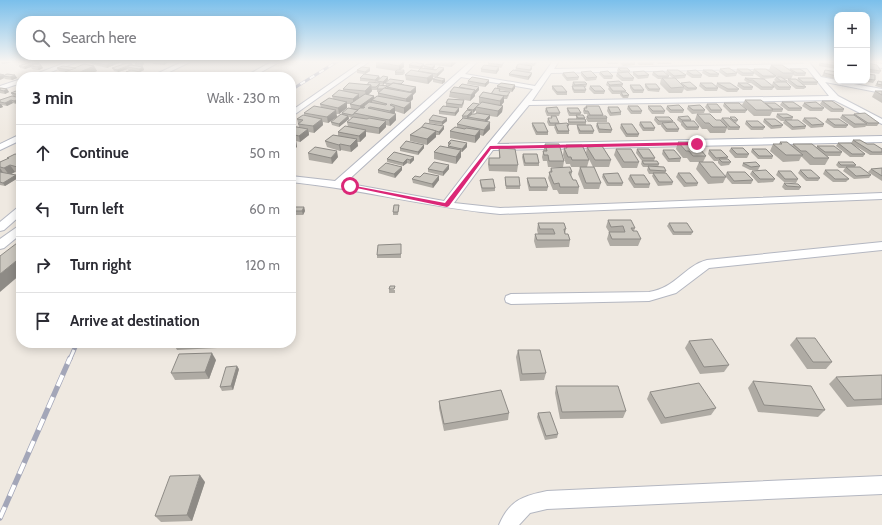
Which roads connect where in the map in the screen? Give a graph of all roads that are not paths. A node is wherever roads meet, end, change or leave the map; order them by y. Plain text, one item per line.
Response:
1 (333, 86) edge
2 (448, 86) edge
3 (522, 86) edge
4 (539, 86) edge
5 (824, 86) edge
6 (855, 86) edge
7 (537, 88) junction
8 (882, 91) edge
9 (835, 98) junction
10 (527, 103) junction
11 (296, 111) edge
12 (882, 122) edge
13 (16, 139) edge
14 (882, 139) edge
15 (0, 147) edge
16 (490, 147) junction
17 (296, 180) edge
18 (338, 184) junction
19 (882, 196) edge
20 (447, 205) junction
21 (16, 214) edge
22 (0, 228) edge
23 (16, 233) edge
24 (0, 245) edge
25 (882, 246) edge
26 (511, 299) dead end
27 (882, 485) edge
28 (509, 525) edge

1 - 11 street
2 - 18 street
3 - 7 street
4 - 7 street
5 - 9 street
6 - 8 street
7 - 10 street
9 - 10 street
9 - 12 street
10 - 16 street
13 - 15 street
14 - 16 street
16 - 20 street
17 - 18 street
18 - 20 street
19 - 20 street
21 - 22 street
23 - 24 street
25 - 26 street
27 - 28 street

